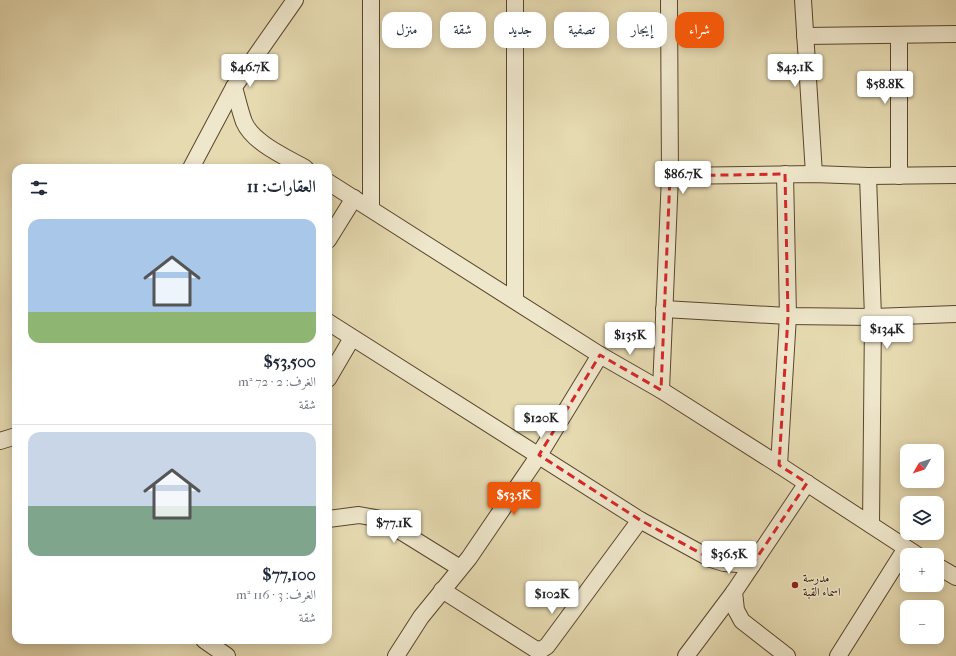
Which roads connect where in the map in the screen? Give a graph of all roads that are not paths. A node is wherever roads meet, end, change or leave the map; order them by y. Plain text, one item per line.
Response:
1 (294, 0) edge
2 (370, 0) edge
3 (515, 0) edge
4 (669, 0) edge
5 (803, 0) edge
6 (956, 34) edge
7 (899, 35) junction
8 (805, 36) junction
9 (234, 86) junction
10 (193, 164) edge
11 (297, 164) edge
12 (786, 174) junction
13 (814, 174) junction
14 (956, 175) edge
15 (670, 176) junction
16 (868, 176) junction
17 (899, 176) junction
18 (332, 184) edge
19 (354, 198) junction
20 (371, 208) junction
21 (332, 234) edge
22 (516, 300) junction
23 (664, 309) junction
24 (956, 314) edge
25 (788, 316) junction
26 (873, 317) junction
27 (332, 325) edge
28 (352, 338) junction
29 (600, 355) junction
30 (332, 372) edge
31 (661, 390) junction
32 (12, 437) edge
33 (0, 441) edge
34 (539, 454) junction
35 (778, 465) junction
36 (807, 483) junction
37 (332, 519) edge
38 (640, 520) junction
39 (871, 526) junction
40 (906, 548) edge
41 (752, 565) junction
42 (460, 568) junction
43 (900, 569) edge
44 (944, 570) edge
45 (956, 578) edge
46 (442, 590) junction
47 (734, 592) junction
48 (210, 644) edge
49 (227, 656) edge
50 (396, 656) edge
51 (686, 656) edge
52 (787, 656) edge
53 (838, 656) edge

1 - 9 street
2 - 20 street
3 - 22 street
4 - 15 street
5 - 8 street
6 - 7 street
7 - 8 street
7 - 17 street
8 - 13 street
9 - 10 street
9 - 11 street
12 - 13 street
12 - 15 street
12 - 25 street
13 - 16 street
14 - 17 street
15 - 23 street
16 - 17 street
16 - 26 street
18 - 19 street
19 - 20 street
19 - 21 street
20 - 22 street
22 - 29 street
23 - 25 street
23 - 31 street
24 - 26 street
25 - 26 street
25 - 35 street
26 - 39 street
27 - 28 street
28 - 30 street
28 - 34 street
29 - 31 street
29 - 34 street
31 - 35 street
32 - 33 street
34 - 38 street
34 - 42 street
35 - 36 street
36 - 39 street
36 - 41 street
37 - 42 street
38 - 41 street
38 - 46 street
39 - 40 street
41 - 47 street
42 - 46 street
43 - 53 street
44 - 45 street
46 - 50 street
47 - 51 street
47 - 52 street
48 - 49 street

